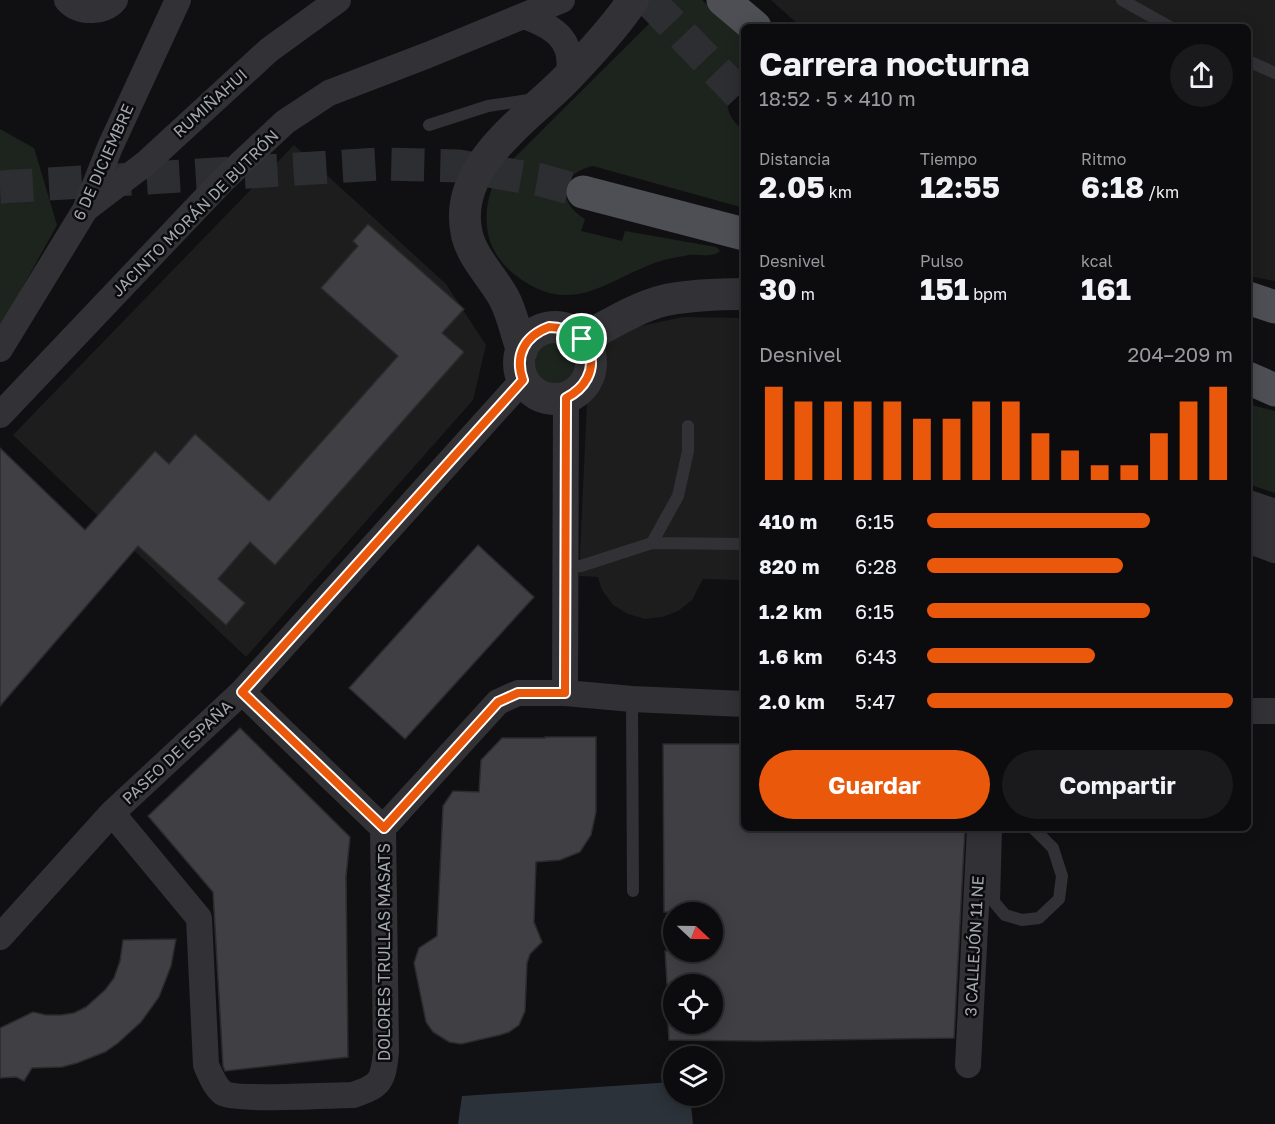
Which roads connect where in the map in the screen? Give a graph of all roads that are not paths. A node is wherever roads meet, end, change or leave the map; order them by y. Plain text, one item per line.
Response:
1 (67, 0) edge
2 (115, 0) edge
3 (178, 0) edge
4 (338, 0) edge
5 (562, 0) edge
6 (633, 0) edge
7 (723, 0) edge
8 (1122, 0) edge
9 (524, 16) junction
10 (751, 24) edge
11 (1165, 24) edge
12 (1251, 63) edge
13 (1275, 73) edge
14 (556, 88) junction
15 (429, 125) dead end
16 (583, 192) tunnel mouth
17 (85, 210) junction
18 (741, 233) edge
19 (741, 294) edge
20 (1251, 299) edge
21 (1275, 307) edge
22 (1251, 317) edge
23 (1275, 322) edge
24 (582, 339) junction
25 (0, 349) edge
26 (522, 365) junction
27 (1251, 369) edge
28 (1275, 374) edge
29 (1251, 379) edge
30 (1275, 390) edge
31 (566, 398) junction
32 (0, 415) edge
33 (688, 426) dead end
34 (1251, 507) edge
35 (1275, 515) edge
36 (1251, 538) edge
37 (652, 543) junction
38 (741, 544) edge
39 (1275, 546) edge
40 (565, 567) junction
41 (242, 692) junction
42 (565, 693) junction
43 (632, 699) junction
44 (741, 704) edge
45 (1251, 711) edge
46 (1275, 711) edge
47 (112, 813) junction
48 (384, 828) junction
49 (980, 831) edge
50 (996, 831) edge
51 (1036, 831) edge
52 (633, 891) dead end
53 (0, 937) edge
54 (968, 1065) dead end

1 - 2 street
3 - 17 street, 6 DE DICIEMBRE
4 - 17 street, RUMIÑAHUI
5 - 9 street, JACINTO MORÁN DE BUTRÓN
6 - 14 street
7 - 10 main road
8 - 11 lane
9 - 14 street
9 - 32 street, JACINTO MORÁN DE BUTRÓN
12 - 13 lane
14 - 15 lane
14 - 26 street
16 - 18 main road
17 - 25 street, 6 DE DICIEMBRE
19 - 24 street
20 - 21 main road
22 - 23 main road
24 - 26 street
24 - 31 street
26 - 31 street
26 - 41 street, PASEO DE ESPAÑA
27 - 28 main road
29 - 30 main road
31 - 40 street
33 - 37 lane
34 - 35 street
36 - 39 street
37 - 38 lane
37 - 40 lane
40 - 42 street
41 - 47 street, PASEO DE ESPAÑA
41 - 48 street, DOLORES TRULLAS MASATS
42 - 43 street
42 - 48 street
43 - 44 street
43 - 52 lane
45 - 46 street
47 - 48 street, DOLORES TRULLAS MASATS
47 - 53 street, PASEO DE ESPAÑA
49 - 54 street, 3 CALLEJÓN 11 NE
50 - 51 lane

